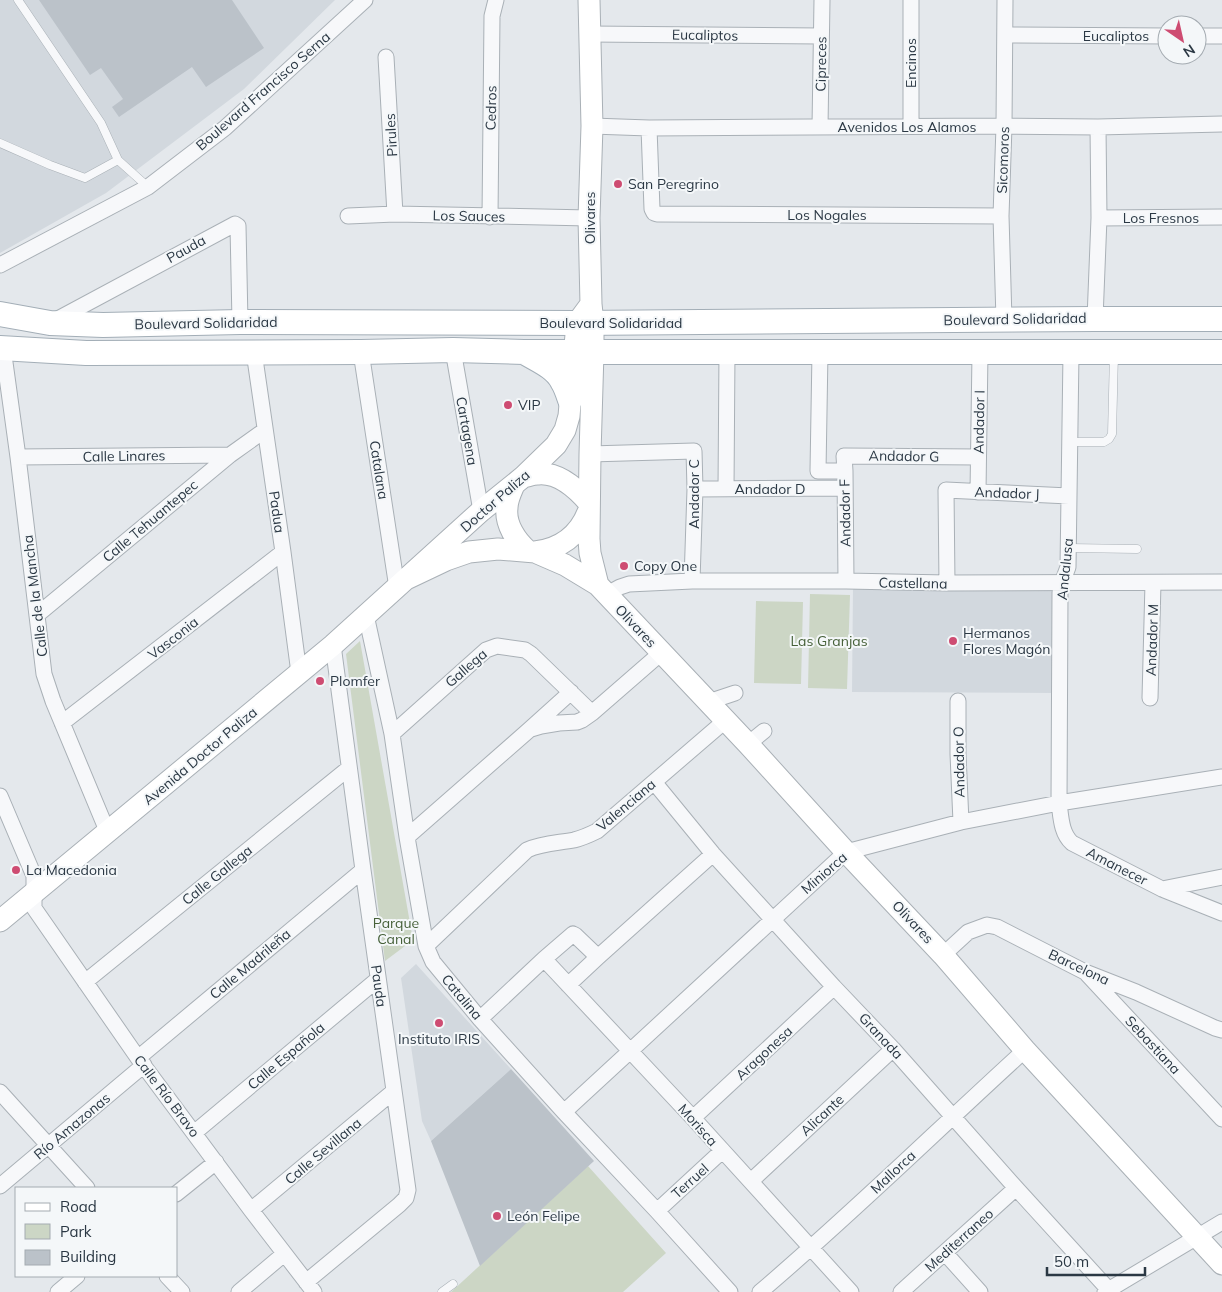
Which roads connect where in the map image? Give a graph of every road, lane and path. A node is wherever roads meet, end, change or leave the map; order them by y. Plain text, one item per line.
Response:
1 (18, 0) edge
2 (365, 0) edge
3 (496, 0) edge
4 (589, 0) edge
5 (822, 0) edge
6 (911, 0) edge
7 (1004, 0) edge
8 (589, 34) junction
9 (1005, 35) junction
10 (821, 36) junction
11 (1157, 36) edge
12 (1207, 36) edge
13 (1222, 36) edge
14 (386, 56) dead end
15 (1222, 124) edge
16 (592, 126) junction
17 (910, 126) junction
18 (1004, 126) junction
19 (820, 127) junction
20 (1098, 127) junction
21 (649, 128) junction
22 (0, 143) edge
23 (118, 160) junction
24 (148, 187) junction
25 (395, 214) junction
26 (348, 216) dead end
27 (1001, 216) junction
28 (490, 217) junction
29 (589, 218) junction
30 (1099, 218) junction
31 (1222, 218) edge
32 (0, 265) edge
33 (0, 314) edge
34 (587, 317) junction
35 (1095, 319) junction
36 (1222, 319) edge
37 (1004, 320) junction
38 (240, 322) junction
39 (50, 323) junction
40 (2, 348) edge
41 (453, 350) junction
42 (254, 352) junction
43 (361, 352) junction
44 (524, 352) junction
45 (584, 352) junction
46 (728, 352) junction
47 (1114, 352) junction
48 (1222, 352) edge
49 (980, 353) junction
50 (1071, 353) junction
51 (820, 363) junction
52 (570, 400) junction
53 (265, 430) junction
54 (1070, 442) junction
55 (590, 454) junction
56 (230, 455) junction
57 (18, 457) junction
58 (978, 457) junction
59 (845, 471) junction
60 (518, 481) junction
61 (845, 488) junction
62 (695, 489) junction
63 (726, 489) junction
64 (978, 492) junction
65 (1068, 496) junction
66 (589, 507) junction
67 (481, 512) junction
68 (1069, 548) junction
69 (1137, 549) dead end
70 (532, 551) junction
71 (283, 552) junction
72 (692, 581) junction
73 (846, 581) junction
74 (1222, 582) edge
75 (401, 583) junction
76 (947, 583) junction
77 (1062, 583) junction
78 (1153, 583) junction
79 (602, 589) junction
80 (37, 615) junction
81 (366, 615) junction
82 (333, 645) junction
83 (661, 653) junction
84 (299, 673) junction
85 (571, 692) junction
86 (735, 694) dead end
87 (1150, 698) dead end
88 (958, 701) dead end
89 (708, 702) junction
90 (592, 713) junction
91 (726, 720) junction
92 (62, 723) junction
93 (530, 730) junction
94 (392, 734) junction
95 (348, 768) junction
96 (1222, 777) edge
97 (654, 782) junction
98 (0, 796) edge
99 (1059, 803) junction
100 (961, 822) junction
101 (108, 833) junction
102 (407, 837) junction
103 (1072, 843) joint
104 (846, 852) junction
105 (713, 854) junction
106 (362, 870) junction
107 (1222, 877) edge
108 (1162, 889) junction
109 (34, 893) junction
110 (1222, 913) edge
111 (773, 920) junction
112 (0, 921) edge
113 (426, 946) junction
114 (943, 955) junction
115 (598, 957) junction
116 (544, 959) junction
117 (1085, 972) junction
118 (378, 979) junction
119 (85, 982) junction
120 (568, 985) junction
121 (834, 987) junction
122 (480, 1019) junction
123 (1222, 1030) edge
124 (893, 1049) junction
125 (630, 1050) junction
126 (1025, 1050) junction
127 (141, 1062) junction
128 (394, 1091) junction
129 (0, 1092) edge
130 (564, 1112) junction
131 (953, 1116) junction
132 (1221, 1117) edge
133 (693, 1118) junction
134 (194, 1133) junction
135 (48, 1146) junction
136 (722, 1151) junction
137 (216, 1162) junction
138 (752, 1181) junction
139 (0, 1186) edge
140 (86, 1187) edge
141 (1016, 1188) junction
142 (178, 1192) edge
143 (251, 1210) junction
144 (657, 1211) junction
145 (1222, 1222) edge
146 (1198, 1237) junction
147 (812, 1248) junction
148 (944, 1253) junction
149 (284, 1254) junction
150 (1222, 1264) edge
151 (76, 1277) edge
152 (168, 1277) edge
153 (452, 1284) dead end
154 (310, 1287) edge
155 (1107, 1291) edge
156 (58, 1292) edge
157 (182, 1292) edge
158 (239, 1292) edge
159 (442, 1292) edge
160 (730, 1292) edge
161 (760, 1292) edge
162 (851, 1292) edge
163 (901, 1292) edge
164 (980, 1292) edge

1 - 23 lane
2 - 24 street, Boulevard Francisco Serna
3 - 28 street, Cedros
4 - 8 main road, Olivares
5 - 10 street, Cipreces
6 - 17 street, Encinos
7 - 9 street, Sicomoros
8 - 10 street, Eucaliptos
8 - 16 main road, Olivares
9 - 11 street, Eucaliptos
9 - 18 street, Sicomoros
10 - 19 street, Cipreces
12 - 13 street
14 - 25 street, Pirules
15 - 20 street, Avenidos Los Alamos
16 - 21 street, Avenidos Los Alamos
16 - 29 main road, Olivares
17 - 18 street, Avenidos Los Alamos
17 - 19 street, Avenidos Los Alamos
18 - 20 street, Avenidos Los Alamos
18 - 27 street, Sicomoros
19 - 21 street, Avenidos Los Alamos
20 - 30 street
21 - 27 street, Los Nogales
22 - 23 lane
23 - 24 lane
24 - 32 street, Boulevard Francisco Serna
25 - 26 street, Los Sauces
25 - 28 street, Los Sauces
27 - 37 street, Sicomoros
28 - 29 street, Los Sauces
29 - 34 main road, Olivares
30 - 31 street, Los Fresnos
30 - 35 street
33 - 39 main road, Boulevard Solidaridad
34 - 37 main road, Boulevard Solidaridad
34 - 38 main road, Boulevard Solidaridad
34 - 45 main road, Olivares
35 - 36 main road, Boulevard Solidaridad
35 - 37 main road, Boulevard Solidaridad
38 - 39 main road, Boulevard Solidaridad
38 - 39 street, Pauda
40 - 42 main road, Boulevard Solidaridad
40 - 57 street, Calle de la Mancha
41 - 43 main road, Boulevard Solidaridad
41 - 44 main road, Boulevard Solidaridad
41 - 67 street, Cartagena
42 - 43 main road, Boulevard Solidaridad
42 - 53 street, Padua
43 - 75 street, Catalana
44 - 45 main road, Boulevard Solidaridad
44 - 52 main road
45 - 46 main road, Boulevard Solidaridad
45 - 52 main road, Doctor Paliza
45 - 55 main road, Olivares
46 - 51 main road, Boulevard Solidaridad
46 - 63 street
47 - 48 main road, Boulevard Solidaridad
47 - 50 main road, Boulevard Solidaridad
47 - 54 lane
49 - 50 main road, Boulevard Solidaridad
49 - 51 main road, Boulevard Solidaridad
49 - 58 street, Andador I
50 - 54 street, Andalusa
51 - 59 street, Andador F
52 - 60 main road, Doctor Paliza
53 - 56 street, Calle Tehuantepec
53 - 71 street, Padua
54 - 65 street, Andalusa
55 - 62 street, Andador C
55 - 66 main road, Olivares
56 - 57 street, Calle Linares
56 - 80 street, Calle Tehuantepec
57 - 80 street, Calle de la Mancha
58 - 59 street, Andador G
58 - 64 street, Andador I
59 - 61 street, Andador F
60 - 66 main road
60 - 67 main road, Doctor Paliza
60 - 70 main road
61 - 63 street, Andador D
61 - 73 street, Andador F
62 - 63 street, Andador D
62 - 72 street, Andador C
64 - 65 street, Andador J
64 - 76 street, Andador J
65 - 68 street, Andalusa
66 - 70 main road
66 - 79 main road, Olivares
67 - 75 main road, Doctor Paliza
68 - 69 lane
68 - 77 street, Andalusa
70 - 75 main road, Olivares
70 - 79 main road, Olivares
71 - 84 street, Padua
71 - 92 street, Vasconia
72 - 73 street, Castellana
72 - 79 street, Castellana
73 - 76 street, Castellana
74 - 78 street, Castellana
75 - 81 main road, Avenida Doctor Paliza
76 - 77 street, Castellana
77 - 78 street, Castellana
77 - 99 street, Andalusa
78 - 87 street, Andador M
79 - 83 main road, Olivares
80 - 92 street, Calle de la Mancha
81 - 82 main road, Avenida Doctor Paliza
81 - 94 street, Catalina
82 - 84 main road, Avenida Doctor Paliza
82 - 95 street, Pauda
83 - 89 main road, Olivares
83 - 90 street
84 - 101 main road, Avenida Doctor Paliza
85 - 90 street, Gallega
85 - 93 street
85 - 94 street, Gallega
86 - 89 street
88 - 100 street, Andador O
89 - 91 main road, Olivares
90 - 93 street
91 - 97 street, Valenciana
91 - 104 main road, Olivares
92 - 101 street, Calle de la Mancha
93 - 102 street
94 - 102 street, Catalina
95 - 106 street, Pauda
95 - 119 street, Calle Gallega
96 - 99 street, Miniorca
97 - 105 street, Granada
97 - 113 street, Valenciana
98 - 109 street, Calle Río Bravo
99 - 100 street, Miniorca
99 - 103 street, Andalusa
100 - 104 street, Miniorca
101 - 109 main road, Avenida Doctor Paliza
102 - 113 street, Catalina
103 - 108 street, Amanecer
104 - 111 street, Miniorca
104 - 114 main road, Olivares
105 - 111 street, Granada
105 - 115 street
106 - 118 street, Pauda
106 - 127 street, Calle Madrileña
107 - 108 street, Amanecer
108 - 110 street, Amanecer
109 - 112 main road, Avenida Doctor Paliza
109 - 119 street, Calle Río Bravo
111 - 121 street, Granada
111 - 125 street, Miniorca
113 - 122 street, Catalina
114 - 117 street, Barcelona
114 - 126 main road, Olivares
115 - 116 street
115 - 120 street
116 - 120 street, Morisca
116 - 122 street
117 - 123 street, Barcelona
117 - 132 street, Sebastiana
118 - 128 street, Pauda
118 - 134 street, Calle Española
119 - 127 street, Calle Río Bravo
120 - 125 street, Morisca
121 - 124 street, Granada
121 - 133 street, Aragonesa
122 - 130 street, Catalina
124 - 131 street, Granada
124 - 138 street, Alicante
125 - 130 street, Miniorca
125 - 133 street, Morisca
126 - 131 street, Mallorca
126 - 146 main road, Olivares
127 - 134 street, Calle Río Bravo
127 - 135 street, Río Amazonas
128 - 143 street, Calle Sevillana
128 - 154 street, Pauda
129 - 135 street
130 - 144 street, Catalina
131 - 141 street, Granada
131 - 147 street, Mallorca
133 - 136 street, Morisca
134 - 137 street, Calle Río Bravo
135 - 139 street, Río Amazonas
135 - 140 street
136 - 138 street, Morisca
136 - 144 street, Terruel
137 - 142 street
137 - 143 street, Calle Río Bravo
138 - 147 street, Morisca
141 - 148 street, Mediterraneo
141 - 155 street, Granada
143 - 149 street, Calle Río Bravo
144 - 160 street, Catalina
145 - 146 street
146 - 150 main road, Olivares
146 - 155 street
147 - 161 street, Mallorca
147 - 162 street, Morisca
148 - 163 street, Mediterraneo
148 - 164 street
149 - 154 street, Calle Río Bravo
149 - 158 street
151 - 156 street
152 - 157 street
153 - 159 lane

